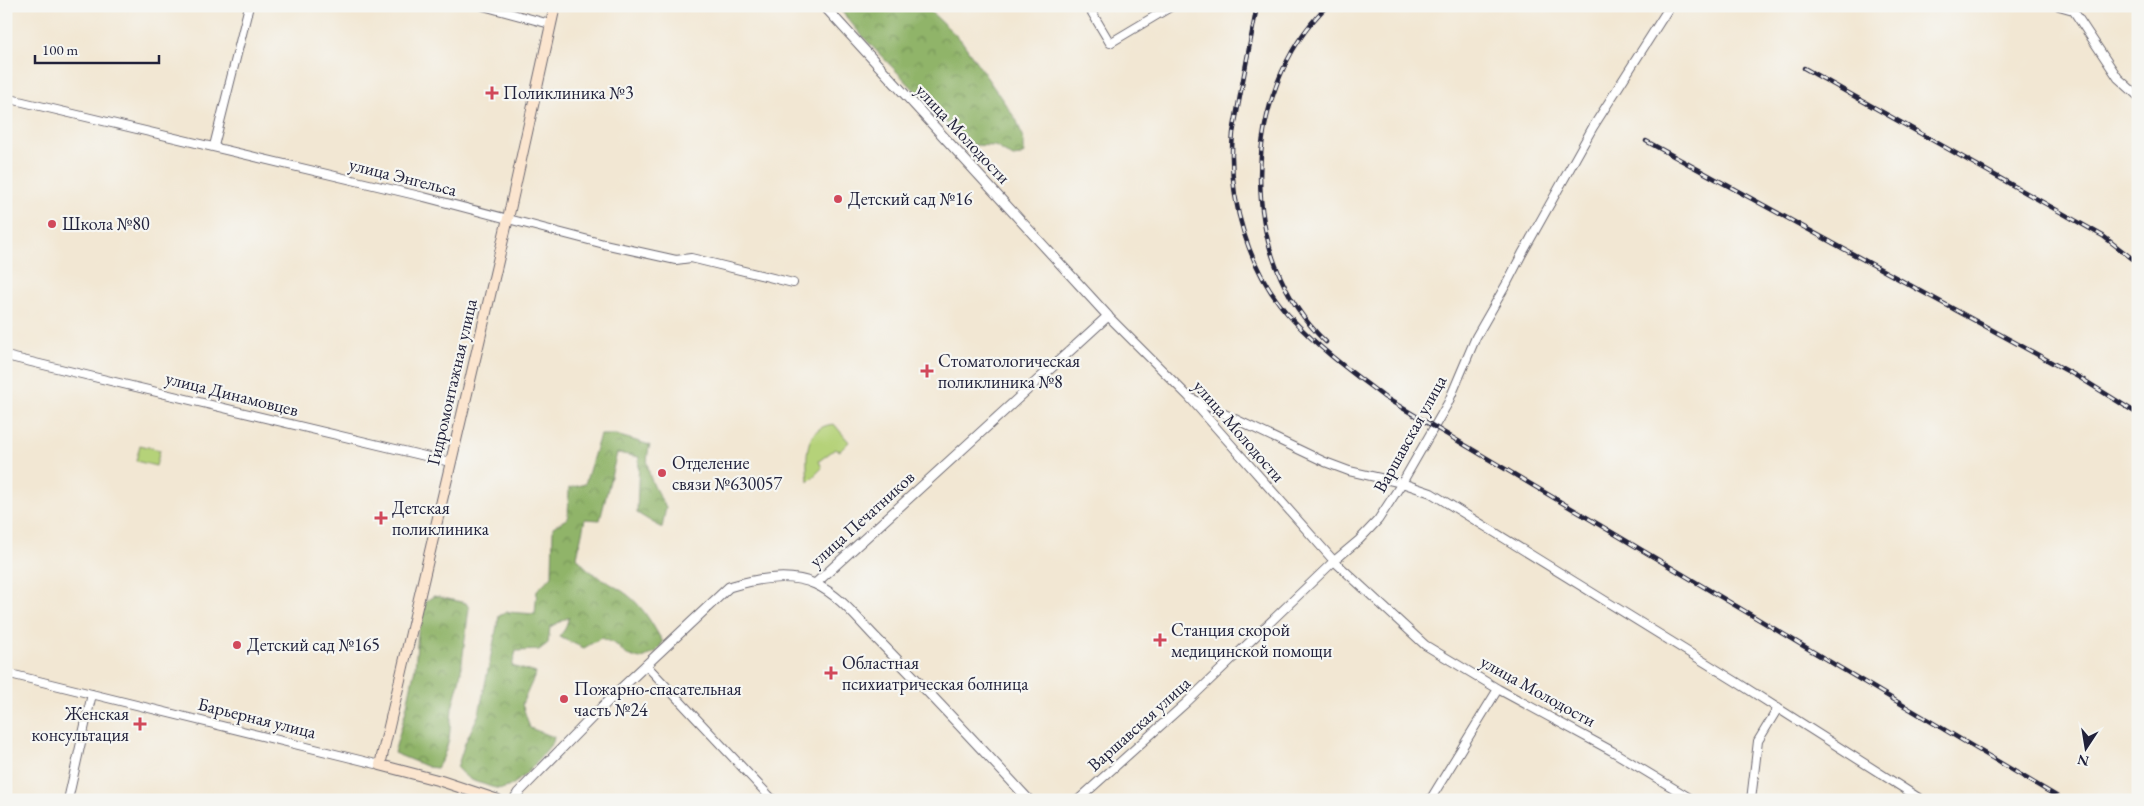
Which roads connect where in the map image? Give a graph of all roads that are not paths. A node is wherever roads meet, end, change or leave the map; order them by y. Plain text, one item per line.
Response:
1 (249, 6) edge
2 (483, 6) edge
3 (555, 6) edge
4 (824, 6) edge
5 (1088, 6) edge
6 (1172, 6) edge
7 (1670, 6) edge
8 (2059, 6) edge
9 (2082, 6) edge
10 (2073, 10) junction
11 (550, 24) junction
12 (2138, 96) edge
13 (6, 98) edge
14 (214, 146) junction
15 (508, 218) junction
16 (793, 283) dead end
17 (1108, 316) junction
18 (6, 356) edge
19 (1189, 397) junction
20 (450, 462) junction
21 (1402, 483) junction
22 (1334, 561) junction
23 (815, 584) junction
24 (646, 665) junction
25 (6, 673) edge
26 (1498, 689) junction
27 (92, 694) junction
28 (1778, 708) junction
29 (380, 765) junction
30 (68, 800) edge
31 (498, 800) edge
32 (514, 800) edge
33 (773, 800) edge
34 (1029, 800) edge
35 (1078, 800) edge
36 (1430, 800) edge
37 (1693, 800) edge
38 (1751, 800) edge
39 (1922, 800) edge

1 - 14 street
2 - 11 street
3 - 11 main road, Гидромонтажная улица
4 - 17 street, улица Молодости
5 - 6 street
7 - 21 street, Варшавская улица
8 - 10 street
9 - 10 street
10 - 12 street
11 - 15 main road, Гидромонтажная улица
13 - 14 street, улица Энгельса
14 - 15 street, улица Энгельса
15 - 16 street, улица Энгельса
15 - 20 main road, Гидромонтажная улица
17 - 19 street, улица Молодости
17 - 23 street, улица Печатников
18 - 20 street, улица Динамовцев
19 - 21 street
19 - 22 street, улица Молодости
20 - 29 main road, Гидромонтажная улица
21 - 22 street, Варшавская улица
21 - 28 street
22 - 26 street, улица Молодости
22 - 35 street, Варшавская улица
23 - 24 street, улица Печатников
23 - 34 street
24 - 32 street, улица Печатников
24 - 33 street
25 - 27 street, Барьерная улица
26 - 36 street
26 - 37 street, улица Молодости
27 - 29 street, Барьерная улица
27 - 30 street
28 - 38 street
28 - 39 street
29 - 31 main road, Барьерная улица

